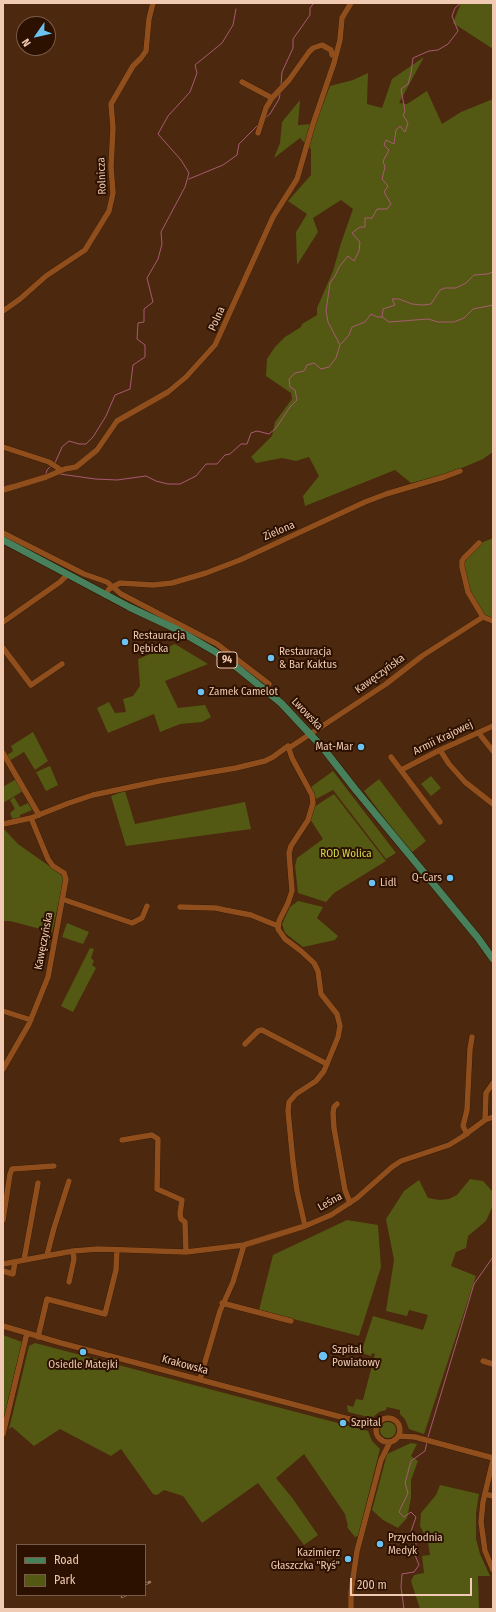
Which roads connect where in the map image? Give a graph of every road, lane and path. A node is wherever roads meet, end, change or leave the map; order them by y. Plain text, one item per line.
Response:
1 (153, 3) edge
2 (351, 3) edge
3 (336, 55) junction
4 (242, 82) dead end
5 (272, 98) junction
6 (258, 133) dead end
7 (3, 311) edge
8 (3, 447) edge
9 (56, 469) junction
10 (460, 471) dead end
11 (3, 490) edge
12 (3, 533) edge
13 (3, 540) edge
14 (479, 543) dead end
15 (3, 544) edge
16 (44, 563) junction
17 (67, 575) junction
18 (113, 586) junction
19 (105, 595) junction
20 (129, 607) junction
21 (483, 617) junction
22 (493, 621) edge
23 (3, 622) edge
24 (3, 648) edge
25 (62, 664) dead end
26 (265, 689) junction
27 (493, 726) edge
28 (479, 732) junction
29 (310, 735) junction
30 (289, 747) junction
31 (440, 750) junction
32 (493, 751) edge
33 (3, 753) edge
34 (391, 757) dead end
35 (401, 770) junction
36 (493, 804) edge
37 (39, 815) junction
38 (31, 818) junction
39 (440, 822) dead end
40 (3, 824) edge
41 (62, 899) junction
42 (147, 906) dead end
43 (180, 907) dead end
44 (278, 926) junction
45 (478, 938) junction
46 (493, 955) edge
47 (493, 959) edge
48 (3, 1012) edge
49 (31, 1020) junction
50 (472, 1037) dead end
51 (245, 1044) dead end
52 (327, 1064) junction
53 (3, 1069) edge
54 (493, 1083) edge
55 (337, 1104) dead end
56 (493, 1117) edge
57 (485, 1120) junction
58 (467, 1134) junction
59 (122, 1140) dead end
60 (54, 1166) dead end
61 (69, 1181) dead end
62 (38, 1183) dead end
63 (350, 1203) junction
64 (3, 1220) edge
65 (305, 1226) junction
66 (244, 1245) junction
67 (117, 1250) junction
68 (73, 1251) junction
69 (186, 1252) junction
70 (47, 1255) junction
71 (24, 1260) junction
72 (15, 1262) junction
73 (3, 1264) edge
74 (3, 1271) edge
75 (69, 1282) dead end
76 (222, 1303) junction
77 (291, 1321) dead end
78 (3, 1326) edge
79 (27, 1333) junction
80 (38, 1337) junction
81 (483, 1360) dead end
82 (493, 1364) edge
83 (200, 1379) junction
84 (362, 1422) junction
85 (379, 1423) junction
86 (400, 1429) junction
87 (377, 1432) junction
88 (3, 1434) edge
89 (398, 1436) junction
90 (415, 1437) junction
91 (382, 1440) junction
92 (390, 1442) junction
93 (493, 1459) edge
94 (381, 1460) junction
95 (485, 1494) junction
96 (493, 1496) edge
97 (493, 1570) edge
98 (351, 1609) edge

1 - 7 street, Rolnicza
2 - 3 street, Polna
3 - 5 street
3 - 9 street, Polna
4 - 5 street
5 - 6 street
8 - 9 street
9 - 11 street, Polna
10 - 18 street, Zielona
12 - 18 street
13 - 16 main road, Lwowska / 94
14 - 21 street
15 - 16 main road, Lwowska / 94
16 - 17 main road, Lwowska / 94
17 - 19 main road, Lwowska / 94
17 - 23 street
18 - 19 street
18 - 26 street
19 - 20 main road, Lwowska / 94
20 - 26 main road, Lwowska / 94
20 - 29 main road, Lwowska / 94
21 - 22 street
21 - 29 street, Kawęczyńska
24 - 25 street
26 - 29 main road, Lwowska / 94
27 - 28 street, Armii Krajowej
28 - 31 street, Armii Krajowej
28 - 32 street
29 - 30 street, Kawęczyńska
29 - 45 main road, Lwowska / 94
30 - 37 street, Kawęczyńska
30 - 44 street
31 - 35 street, Armii Krajowej
31 - 36 street
33 - 37 street
34 - 35 street
35 - 39 street
37 - 38 street, Kawęczyńska
38 - 40 street, Kawęczyńska
38 - 41 street, Kawęczyńska
41 - 42 street
41 - 49 street, Kawęczyńska
43 - 44 street
44 - 52 street
45 - 46 main road, Lwowska / 94
45 - 47 main road, Lwowska / 94
48 - 49 street
49 - 53 street, Kawęczyńska
50 - 58 street
51 - 52 street
52 - 65 street
54 - 57 street
55 - 63 street
56 - 57 street, Leśna
57 - 58 street, Leśna
58 - 63 street, Leśna
59 - 69 street
60 - 64 street
61 - 70 street
62 - 71 street
63 - 65 street, Leśna
65 - 66 street, Leśna
66 - 69 street, Leśna
66 - 76 street
67 - 68 street, Leśna
67 - 69 street, Leśna
67 - 80 street
68 - 70 street, Leśna
68 - 75 street
70 - 71 street, Leśna
71 - 72 street, Leśna
72 - 73 street, Leśna
72 - 74 street
76 - 77 street
76 - 83 street
78 - 79 street, Krakowska
79 - 80 street, Krakowska
79 - 88 street
80 - 83 street, Krakowska
81 - 82 street
83 - 84 street, Krakowska
84 - 85 street, Krakowska
84 - 87 street, Krakowska
85 - 86 street
85 - 87 street
86 - 89 street
86 - 90 street
87 - 91 street
89 - 90 street
89 - 92 street
90 - 93 street
91 - 92 street
91 - 94 street
92 - 94 street
93 - 95 street
94 - 98 street
95 - 96 street
95 - 97 street

